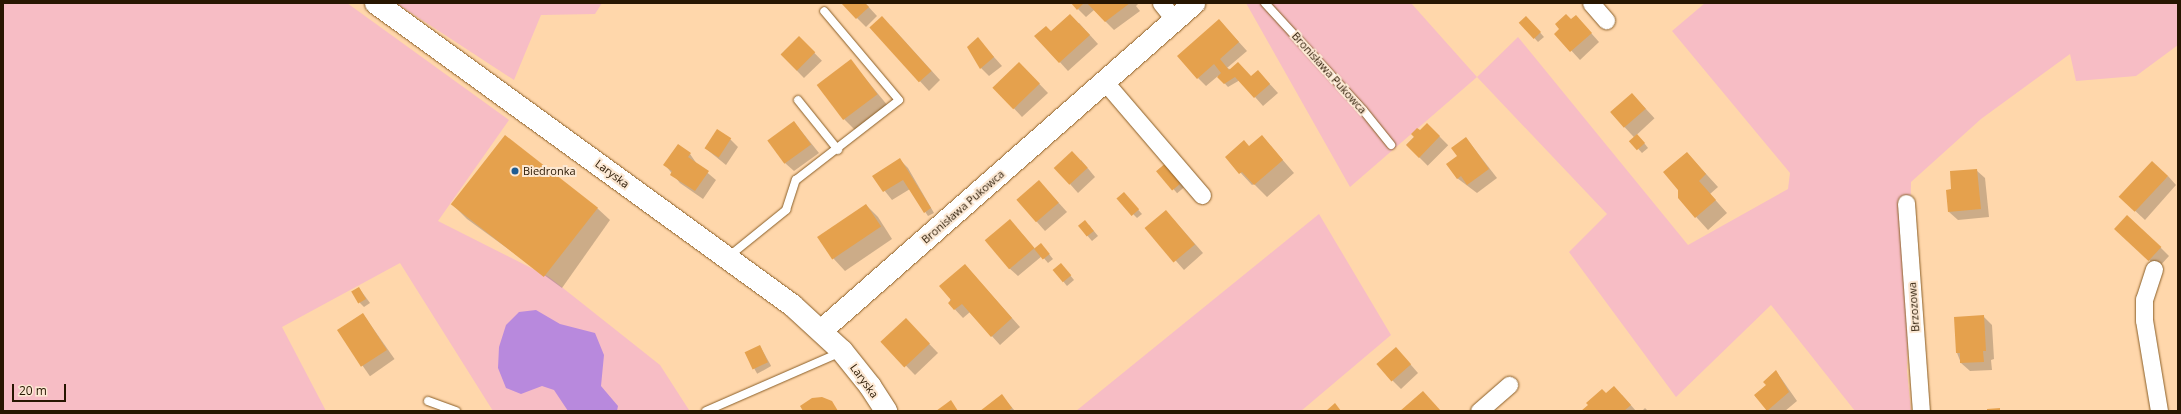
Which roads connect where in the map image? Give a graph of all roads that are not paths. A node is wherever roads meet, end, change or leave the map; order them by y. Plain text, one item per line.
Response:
1 (376, 3) edge
2 (1161, 3) edge
3 (1195, 3) edge
4 (1265, 3) edge
5 (1591, 3) edge
6 (824, 11) dead end
7 (1175, 20) junction
8 (1606, 20) dead end
9 (1105, 82) junction
10 (798, 100) dead end
11 (1391, 145) dead end
12 (838, 150) junction
13 (1202, 195) dead end
14 (1906, 203) dead end
15 (727, 257) junction
16 (2154, 269) dead end
17 (821, 331) junction
18 (842, 351) junction
19 (1509, 385) dead end
20 (428, 401) dead end
21 (456, 411) edge
22 (706, 411) edge
23 (886, 411) edge
24 (1479, 411) edge
25 (1922, 411) edge
26 (2159, 411) edge

1 - 15 street, Laryska
2 - 7 street
3 - 7 street, Bronisława Pukowca
4 - 11 lane, Bronisława Pukowca
5 - 8 street
6 - 12 lane
7 - 9 street, Bronisława Pukowca
9 - 13 street
9 - 17 street, Bronisława Pukowca
10 - 12 lane
12 - 15 lane
14 - 25 street, Brzozowa
15 - 17 street, Laryska
16 - 26 street
17 - 18 street, Laryska
18 - 22 lane
18 - 23 street, Laryska
19 - 24 street
20 - 21 lane

